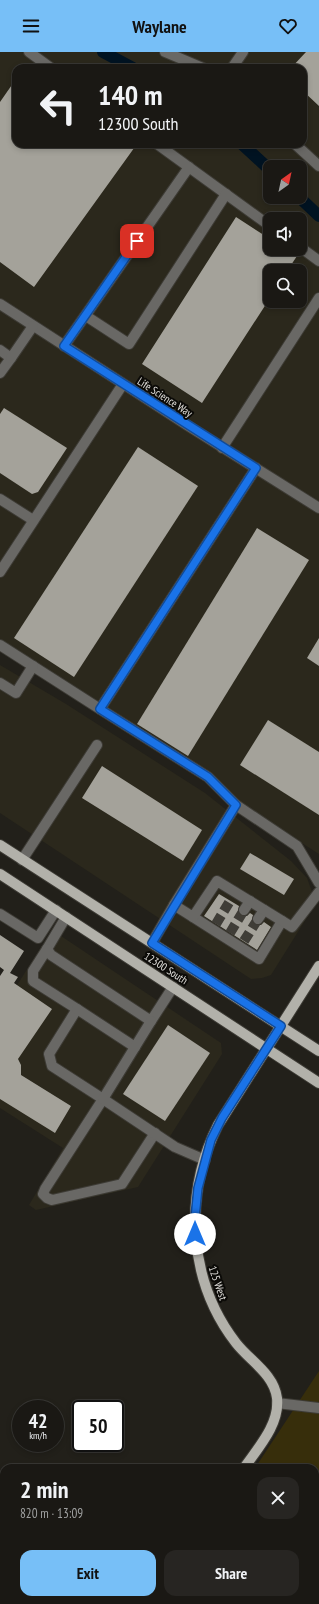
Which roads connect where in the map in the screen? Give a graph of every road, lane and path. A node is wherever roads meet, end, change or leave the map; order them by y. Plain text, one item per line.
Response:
1 (29, 52) edge
2 (165, 52) edge
3 (243, 52) edge
4 (46, 64) edge
5 (194, 64) edge
6 (235, 64) edge
7 (163, 148) edge
8 (299, 148) edge
9 (319, 166) edge
10 (189, 167) junction
11 (226, 194) junction
12 (263, 221) edge
13 (307, 252) edge
14 (319, 261) edge
15 (319, 298) edge
16 (0, 304) edge
17 (86, 316) junction
18 (33, 326) junction
19 (64, 346) junction
20 (0, 350) edge
21 (11, 358) junction
22 (0, 374) edge
23 (123, 384) junction
24 (222, 448) junction
25 (256, 468) junction
26 (0, 499) edge
27 (319, 508) edge
28 (33, 520) junction
29 (0, 572) edge
30 (0, 645) edge
31 (33, 666) junction
32 (0, 683) edge
33 (100, 709) junction
34 (97, 745) dead end
35 (236, 805) junction
36 (0, 845) edge
37 (22, 860) junction
38 (0, 874) edge
39 (319, 882) edge
40 (319, 892) edge
41 (174, 905) junction
42 (56, 910) junction
43 (264, 910) junction
44 (0, 914) edge
45 (66, 917) junction
46 (193, 917) junction
47 (258, 919) tunnel mouth
48 (282, 921) junction
49 (152, 943) junction
50 (46, 948) junction
51 (319, 966) edge
52 (173, 987) junction
53 (77, 1009) junction
54 (151, 1021) junction
55 (281, 1026) junction
56 (135, 1047) junction
57 (267, 1048) junction
58 (319, 1051) edge
59 (319, 1083) edge
60 (103, 1099) junction
61 (155, 1133) junction
62 (205, 1160) junction
63 (277, 1403) junction
64 (319, 1408) edge
65 (247, 1464) edge

1 - 4 street
2 - 5 street
3 - 6 street
7 - 10 street
8 - 9 street
10 - 11 street
10 - 17 street
11 - 12 street
11 - 17 street
13 - 14 street
15 - 24 street
16 - 18 street, Life Science Way
17 - 19 street
18 - 19 street, Life Science Way
18 - 21 street
19 - 23 street, Life Science Way
20 - 21 street
21 - 22 street
23 - 24 street, Life Science Way
23 - 28 street
24 - 25 street, Life Science Way
25 - 27 street, Life Science Way
25 - 33 street
26 - 28 street
28 - 29 street
30 - 31 street
31 - 32 street
31 - 33 street
33 - 35 street
34 - 37 street
35 - 39 street
35 - 41 street
36 - 37 main road, 12300 South
37 - 49 main road, 12300 South
38 - 42 main road, 12300 South
40 - 48 street
41 - 46 street
41 - 49 street
42 - 44 street
42 - 45 main road, 12300 South
43 - 46 street
43 - 47 street
43 - 48 street
45 - 50 street
45 - 52 main road, 12300 South
46 - 48 street
49 - 55 main road, 12300 South
50 - 53 street
50 - 54 street
51 - 55 main road, 125 West
52 - 54 street
52 - 57 main road, 12300 South
53 - 56 street
53 - 60 street
54 - 56 street
55 - 57 main road, 125 West
55 - 58 main road, 12300 South
56 - 60 street
57 - 59 main road, 12300 South
57 - 62 main road, 125 West
60 - 61 street
60 - 61 street
61 - 62 street
62 - 63 main road, 125 West
63 - 64 street
63 - 65 main road, 125 West

